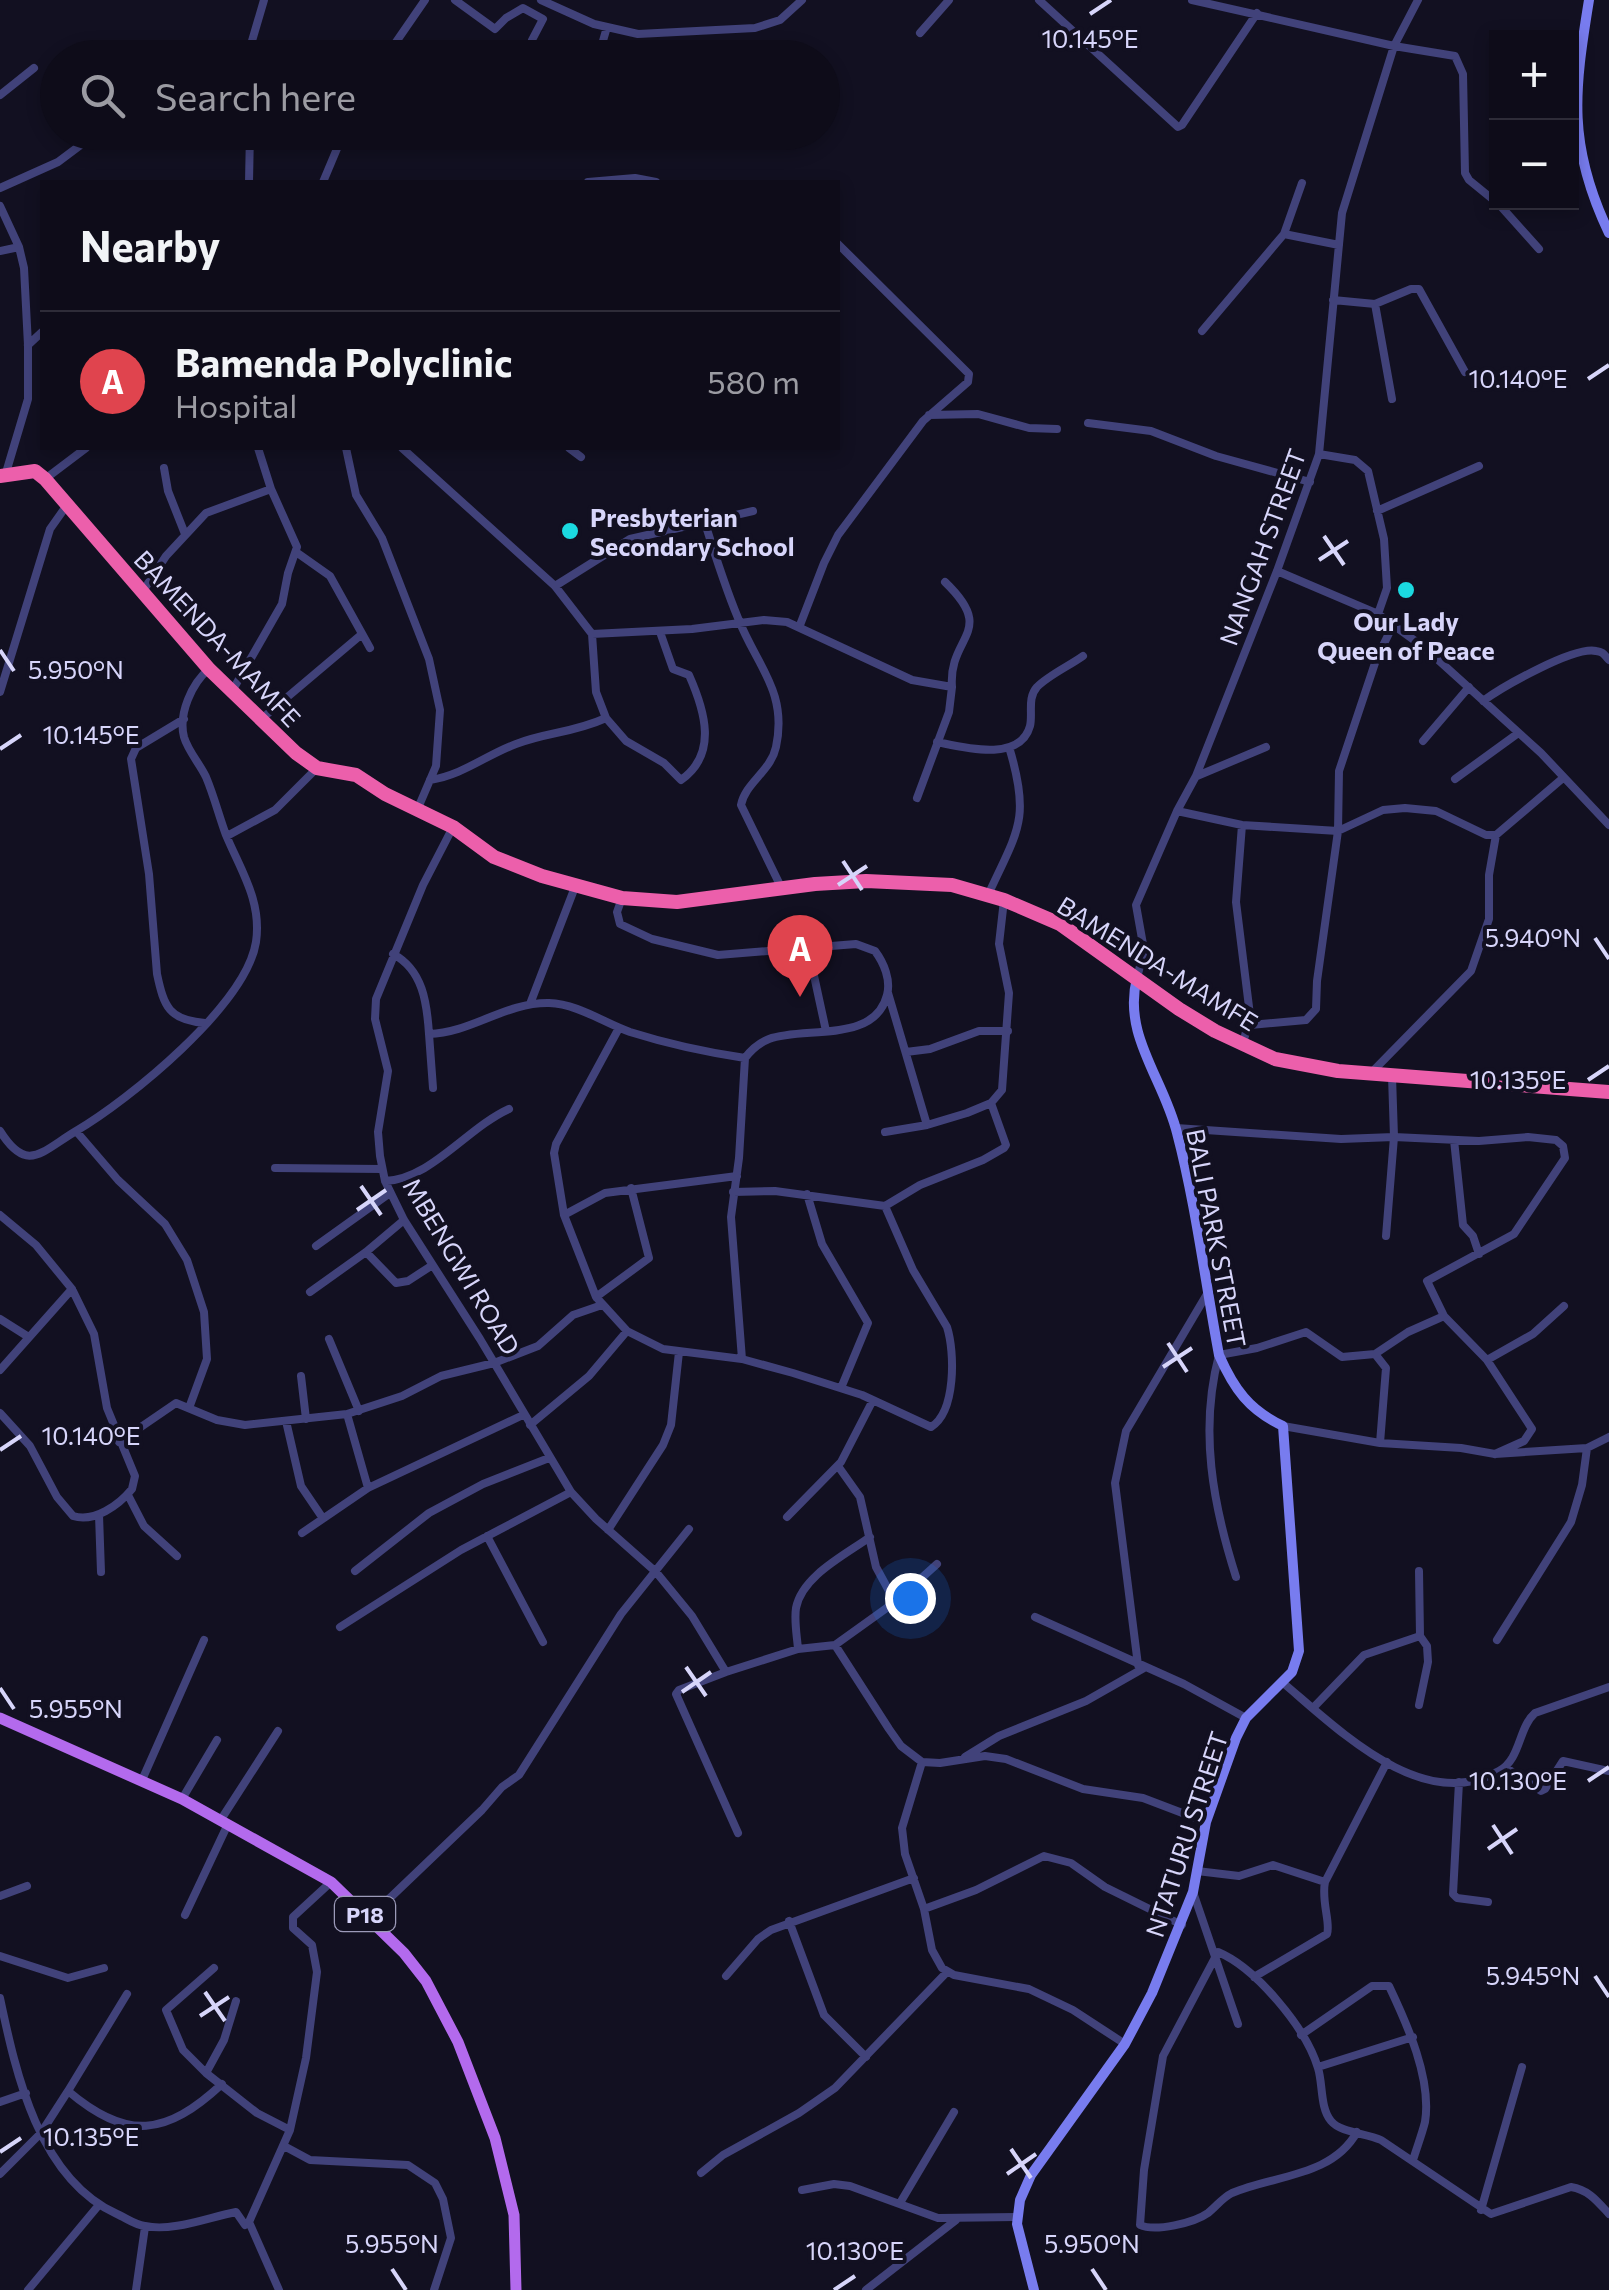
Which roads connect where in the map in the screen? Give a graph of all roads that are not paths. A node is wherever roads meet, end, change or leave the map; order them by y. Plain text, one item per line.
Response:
1 (264, 0) edge
2 (425, 0) edge
3 (455, 0) edge
4 (542, 0) edge
5 (802, 0) edge
6 (949, 0) edge
7 (1040, 0) edge
8 (1192, 0) edge
9 (1418, 0) edge
10 (1589, 0) edge
11 (1257, 13) junction
12 (607, 27) junction
13 (920, 34) dead end
14 (252, 40) edge
15 (397, 40) edge
16 (532, 40) dead end
17 (603, 40) edge
18 (1394, 46) junction
19 (34, 68) dead end
20 (0, 96) edge
21 (74, 150) edge
22 (250, 150) edge
23 (336, 150) edge
24 (249, 180) edge
25 (324, 180) edge
26 (612, 180) edge
27 (646, 180) edge
28 (1302, 184) dead end
29 (0, 188) edge
30 (1489, 196) edge
31 (0, 206) edge
32 (1504, 210) edge
33 (1609, 233) edge
34 (1284, 234) junction
35 (1338, 245) junction
36 (840, 246) edge
37 (19, 247) junction
38 (1539, 249) dead end
39 (0, 252) edge
40 (1334, 300) junction
41 (1375, 304) junction
42 (1202, 330) dead end
43 (40, 334) edge
44 (28, 345) junction
45 (1464, 372) dead end
46 (1392, 398) dead end
47 (929, 416) junction
48 (1088, 423) dead end
49 (1057, 429) dead end
50 (83, 450) edge
51 (259, 450) edge
52 (346, 450) edge
53 (404, 450) edge
54 (572, 450) edge
55 (1319, 454) junction
56 (581, 457) dead end
57 (1478, 466) dead end
58 (164, 468) dead end
59 (4, 474) edge
60 (45, 479) junction
61 (1310, 482) junction
62 (272, 489) junction
63 (66, 505) junction
64 (754, 510) dead end
65 (1377, 511) junction
66 (705, 523) junction
67 (185, 534) junction
68 (297, 548) junction
69 (1278, 570) junction
70 (945, 582) dead end
71 (555, 586) junction
72 (143, 591) junction
73 (1378, 614) junction
74 (740, 623) junction
75 (1394, 624) junction
76 (800, 625) junction
77 (660, 632) junction
78 (362, 634) junction
79 (592, 634) junction
80 (370, 648) dead end
81 (1083, 656) dead end
82 (1609, 660) edge
83 (209, 669) junction
84 (952, 687) junction
85 (1469, 687) junction
86 (0, 692) edge
87 (231, 693) junction
88 (1482, 701) junction
89 (606, 718) junction
90 (184, 719) junction
91 (258, 720) junction
92 (1517, 734) junction
93 (1423, 741) dead end
94 (937, 742) junction
95 (1009, 747) junction
96 (1266, 747) dead end
97 (317, 768) junction
98 (1196, 776) junction
99 (1562, 778) junction
100 (1455, 779) dead end
101 (430, 780) junction
102 (917, 798) dead end
103 (418, 808) junction
104 (1176, 811) junction
105 (1609, 825) edge
106 (1242, 826) junction
107 (453, 827) junction
108 (1338, 831) junction
109 (226, 836) junction
110 (1496, 836) junction
111 (576, 887) junction
112 (781, 888) junction
113 (988, 894) junction
114 (622, 898) junction
115 (1004, 900) junction
116 (808, 948) junction
117 (393, 954) junction
118 (1137, 978) junction
119 (888, 993) junction
120 (530, 1004) junction
121 (205, 1023) junction
122 (1250, 1025) junction
123 (619, 1028) junction
124 (1008, 1030) junction
125 (826, 1031) junction
126 (429, 1034) junction
127 (1242, 1045) junction
128 (906, 1052) junction
129 (744, 1058) junction
130 (1371, 1074) junction
131 (1392, 1076) junction
132 (433, 1088) dead end
133 (1609, 1092) edge
134 (991, 1103) junction
135 (509, 1109) dead end
136 (927, 1125) junction
137 (1176, 1128) junction
138 (0, 1131) edge
139 (76, 1131) junction
140 (884, 1132) dead end
141 (1394, 1137) junction
142 (1454, 1140) junction
143 (275, 1168) dead end
144 (382, 1169) junction
145 (736, 1176) junction
146 (385, 1181) junction
147 (631, 1188) junction
148 (734, 1192) junction
149 (390, 1193) junction
150 (807, 1194) junction
151 (885, 1206) junction
152 (564, 1214) junction
153 (0, 1215) edge
154 (404, 1220) junction
155 (1386, 1236) dead end
156 (316, 1246) dead end
157 (366, 1252) junction
158 (1479, 1254) junction
159 (432, 1266) junction
160 (72, 1289) junction
161 (310, 1292) dead end
162 (1208, 1294) junction
163 (599, 1301) junction
164 (1564, 1306) dead end
165 (1444, 1316) junction
166 (0, 1319) edge
167 (627, 1330) junction
168 (27, 1336) junction
169 (329, 1339) dead end
170 (679, 1352) junction
171 (1376, 1354) junction
172 (1219, 1355) junction
173 (742, 1359) junction
174 (1487, 1360) junction
175 (494, 1362) junction
176 (0, 1370) edge
177 (301, 1376) dead end
178 (841, 1388) junction
179 (873, 1400) junction
180 (190, 1408) junction
181 (359, 1411) junction
182 (0, 1413) edge
183 (347, 1414) junction
184 (524, 1415) junction
185 (306, 1419) junction
186 (286, 1422) junction
187 (530, 1425) junction
188 (1284, 1426) junction
189 (1609, 1437) edge
190 (118, 1442) junction
191 (1380, 1443) junction
192 (1587, 1448) junction
193 (1494, 1454) junction
194 (549, 1458) junction
195 (838, 1466) junction
196 (368, 1488) junction
197 (571, 1492) junction
198 (128, 1494) junction
199 (99, 1515) junction
200 (322, 1517) junction
201 (787, 1517) dead end
202 (690, 1529) dead end
203 (608, 1530) junction
204 (302, 1532) dead end
205 (487, 1536) junction
206 (870, 1537) junction
207 (177, 1556) dead end
208 (937, 1564) dead end
209 (355, 1571) dead end
210 (101, 1572) dead end
211 (656, 1572) junction
212 (1419, 1572) dead end
213 (1236, 1578) dead end
214 (895, 1602) junction
215 (1035, 1617) dead end
216 (340, 1627) dead end
217 (1420, 1636) junction
218 (204, 1640) dead end
219 (1497, 1640) dead end
220 (544, 1642) dead end
221 (835, 1644) junction
222 (798, 1648) junction
223 (1141, 1667) junction
224 (726, 1672) junction
225 (1282, 1682) junction
226 (1609, 1687) edge
227 (1420, 1705) dead end
228 (1313, 1708) junction
229 (0, 1718) edge
230 (1246, 1718) junction
231 (278, 1731) dead end
232 (216, 1740) dead end
233 (963, 1758) junction
234 (922, 1762) junction
235 (1386, 1762) junction
236 (1506, 1766) junction
237 (1609, 1770) edge
238 (142, 1780) junction
239 (1459, 1782) junction
240 (182, 1799) junction
241 (1206, 1822) junction
242 (224, 1824) junction
243 (738, 1834) dead end
244 (1197, 1870) junction
245 (914, 1878) junction
246 (331, 1882) junction
247 (1325, 1882) junction
248 (27, 1886) dead end
249 (1193, 1892) junction
250 (0, 1896) edge
251 (1488, 1902) dead end
252 (924, 1909) junction
253 (185, 1916) dead end
254 (369, 1918) junction
255 (789, 1922) junction
256 (1182, 1925) junction
257 (0, 1956) edge
258 (1215, 1956) junction
259 (104, 1968) dead end
260 (214, 1968) dead end
261 (947, 1972) junction
262 (726, 1976) dead end
263 (1254, 1978) junction
264 (126, 1994) dead end
265 (0, 1998) edge
266 (236, 2001) dead end
267 (1238, 2024) dead end
268 (1301, 2035) junction
269 (1413, 2037) junction
270 (1125, 2044) junction
271 (866, 2057) junction
272 (1318, 2067) junction
273 (1522, 2067) dead end
274 (206, 2073) junction
275 (222, 2084) junction
276 (68, 2090) junction
277 (26, 2093) junction
278 (0, 2102) edge
279 (954, 2112) dead end
280 (290, 2130) junction
281 (1357, 2132) junction
282 (42, 2133) junction
283 (284, 2146) junction
284 (1413, 2160) junction
285 (701, 2173) dead end
286 (0, 2174) edge
287 (802, 2190) dead end
288 (900, 2203) junction
289 (98, 2206) junction
290 (1481, 2210) junction
291 (1609, 2214) edge
292 (1016, 2217) junction
293 (956, 2220) junction
294 (249, 2222) junction
295 (146, 2227) junction
296 (28, 2290) edge
297 (136, 2290) edge
298 (280, 2290) edge
299 (434, 2290) edge
300 (516, 2290) edge
301 (866, 2290) edge
302 (1034, 2290) edge

1 - 14 street
2 - 15 street
3 - 16 street
4 - 12 street
5 - 12 street
6 - 13 street
7 - 11 street
8 - 11 street
9 - 18 street, NANGAH STREET
10 - 33 street
11 - 18 street
12 - 17 street
18 - 30 street
18 - 35 street, NANGAH STREET
19 - 20 street
21 - 29 street
22 - 24 street
23 - 25 street
26 - 27 street
28 - 34 street
31 - 37 street
32 - 38 street
34 - 35 street
34 - 42 street
35 - 40 street, NANGAH STREET
36 - 47 street
37 - 39 street
37 - 44 street
40 - 41 street
40 - 55 street, NANGAH STREET
41 - 45 street
41 - 46 street
43 - 44 street
44 - 59 street
47 - 49 street
47 - 76 street
48 - 61 street
50 - 60 street
51 - 62 street
52 - 101 street
53 - 71 street
54 - 56 street
55 - 61 street, NANGAH STREET
55 - 65 street
57 - 65 street
58 - 67 street
59 - 60 highway
60 - 63 highway, BAMENDA-MAMFE
61 - 69 street, NANGAH STREET
62 - 67 street
62 - 68 street
63 - 72 highway, BAMENDA-MAMFE
63 - 86 street
64 - 66 street
65 - 73 street
66 - 71 street
66 - 74 street
67 - 72 street
68 - 78 street
68 - 87 street
69 - 73 street
69 - 98 street, NANGAH STREET
70 - 84 street
71 - 79 street
72 - 83 highway, BAMENDA-MAMFE
73 - 75 street
74 - 76 street
74 - 77 street
74 - 112 street
75 - 85 street
75 - 108 street
76 - 84 street
77 - 79 street
77 - 89 street
78 - 80 street
78 - 91 street
79 - 89 street
81 - 95 street
82 - 88 street
83 - 87 highway, BAMENDA-MAMFE
83 - 90 street
84 - 94 street
85 - 88 street
85 - 93 street
87 - 91 highway, BAMENDA-MAMFE
88 - 92 street
89 - 101 street
90 - 109 street
90 - 121 street
91 - 97 highway, BAMENDA-MAMFE
92 - 99 street
92 - 100 street
94 - 95 street
94 - 102 street
95 - 113 street
96 - 98 street
97 - 103 highway, BAMENDA-MAMFE
97 - 109 street
98 - 104 street, NANGAH STREET
99 - 105 street
99 - 110 street
101 - 103 street
103 - 107 highway, BAMENDA-MAMFE
104 - 106 street
104 - 118 street, NANGAH STREET
106 - 108 street
106 - 122 street
107 - 111 highway, BAMENDA-MAMFE
107 - 117 street, MBENGWI ROAD
108 - 110 street
108 - 122 street
109 - 121 street
110 - 130 street
111 - 114 highway, BAMENDA-MAMFE
111 - 120 street
112 - 113 highway, BAMENDA-MAMFE
112 - 114 highway, BAMENDA-MAMFE
113 - 115 highway, BAMENDA-MAMFE
114 - 116 street
115 - 118 highway, BAMENDA-MAMFE
115 - 124 street
116 - 119 street
116 - 125 street
117 - 126 street
117 - 144 street, MBENGWI ROAD
118 - 127 highway, BAMENDA-MAMFE
118 - 137 street, BALI PARK STREET
119 - 125 street
119 - 128 street
120 - 123 street
120 - 126 street
121 - 139 street
122 - 127 street
123 - 129 street
123 - 152 street
124 - 128 street
124 - 134 street
125 - 129 street
126 - 132 street
127 - 130 highway, BAMENDA-MAMFE
128 - 136 street
129 - 145 street
130 - 131 highway, BAMENDA-MAMFE
131 - 133 highway, BAMENDA-MAMFE
131 - 141 street
134 - 136 street
134 - 151 street
135 - 146 street
136 - 140 street
137 - 141 street
137 - 162 street, BALI PARK STREET
138 - 139 street
139 - 180 street
141 - 142 street
141 - 155 street
142 - 158 street
142 - 158 street
143 - 144 street
144 - 146 street, MBENGWI ROAD
145 - 147 street
145 - 148 street
146 - 149 street, MBENGWI ROAD
147 - 152 street
147 - 163 street
148 - 150 street
148 - 173 street
149 - 154 street, MBENGWI ROAD
149 - 156 street
150 - 151 street
150 - 178 street
151 - 179 street
152 - 163 street
153 - 160 street
154 - 157 street
154 - 159 street, MBENGWI ROAD
157 - 159 street
157 - 161 street
158 - 165 street
159 - 175 street, MBENGWI ROAD
160 - 168 street
160 - 190 street
162 - 172 street, BALI PARK STREET
162 - 223 street
163 - 167 street
163 - 175 street
164 - 174 street
165 - 171 street
165 - 174 street
166 - 168 street
167 - 170 street
167 - 187 street
168 - 176 street
169 - 181 street
170 - 173 street
170 - 203 street
171 - 172 street
171 - 191 street
172 - 188 street, BALI PARK STREET
172 - 213 street
173 - 178 street
174 - 193 street
175 - 181 street
175 - 184 street, MBENGWI ROAD
177 - 185 street
178 - 179 street
179 - 195 street
180 - 186 street
180 - 190 street
181 - 183 street
182 - 199 street
183 - 185 street
183 - 196 street
184 - 187 street, MBENGWI ROAD
184 - 196 street
185 - 186 street
186 - 200 street
187 - 194 street, MBENGWI ROAD
188 - 191 street
188 - 225 street, NTATURU STREET
189 - 192 street
190 - 198 street
191 - 193 street
192 - 193 street
192 - 219 street
194 - 197 street, MBENGWI ROAD
194 - 209 street
195 - 201 street
195 - 206 street
196 - 200 street
197 - 203 street, MBENGWI ROAD
197 - 205 street
198 - 199 street
198 - 207 street
199 - 210 street
200 - 204 street
202 - 211 street
203 - 211 street, MBENGWI ROAD
205 - 216 street
205 - 220 street
206 - 214 street
206 - 222 street
208 - 214 street
211 - 224 street, MBENGWI ROAD
211 - 254 street
212 - 217 street
214 - 221 street
215 - 223 street
217 - 227 street
217 - 228 street
218 - 238 street
221 - 222 street
221 - 234 street
222 - 224 street
223 - 230 street
223 - 233 street
224 - 243 street
225 - 228 street
225 - 230 street, NTATURU STREET
226 - 236 street
228 - 235 street
229 - 238 main road, P18
230 - 241 street, NTATURU STREET
231 - 242 street
232 - 240 street
233 - 234 street
233 - 241 street
234 - 245 street
235 - 239 street
235 - 247 street
236 - 237 street
236 - 239 street
238 - 240 main road, P18
239 - 251 street
240 - 242 main road, P18
241 - 244 street, NTATURU STREET
242 - 246 main road, P18
242 - 253 street
244 - 247 street
244 - 249 street, NTATURU STREET
245 - 252 street
245 - 255 street
246 - 254 main road, P18
246 - 280 street
247 - 263 street
248 - 250 street
249 - 256 street, NTATURU STREET
249 - 258 street
252 - 256 street
252 - 261 street
254 - 300 main road, P18
255 - 262 street
255 - 271 street
256 - 270 street, NTATURU STREET
257 - 259 street
258 - 263 street
258 - 267 street
258 - 281 street
260 - 274 street
261 - 270 street
261 - 271 street
263 - 268 street
264 - 276 street
265 - 277 street
266 - 274 street
268 - 269 street
268 - 272 street
269 - 272 street
269 - 284 street
270 - 292 street, NTATURU STREET
271 - 285 street
272 - 281 street
273 - 290 street
274 - 275 street
275 - 276 street
275 - 280 street
276 - 282 street
277 - 278 street
277 - 282 street
279 - 288 street
280 - 283 street
281 - 284 street
282 - 286 street
282 - 289 street
283 - 294 street
283 - 299 street
284 - 290 street
287 - 288 street
288 - 293 street
289 - 295 street
289 - 296 street
290 - 291 street
292 - 293 street
292 - 302 street
293 - 301 street
294 - 295 street
294 - 298 street
295 - 297 street

